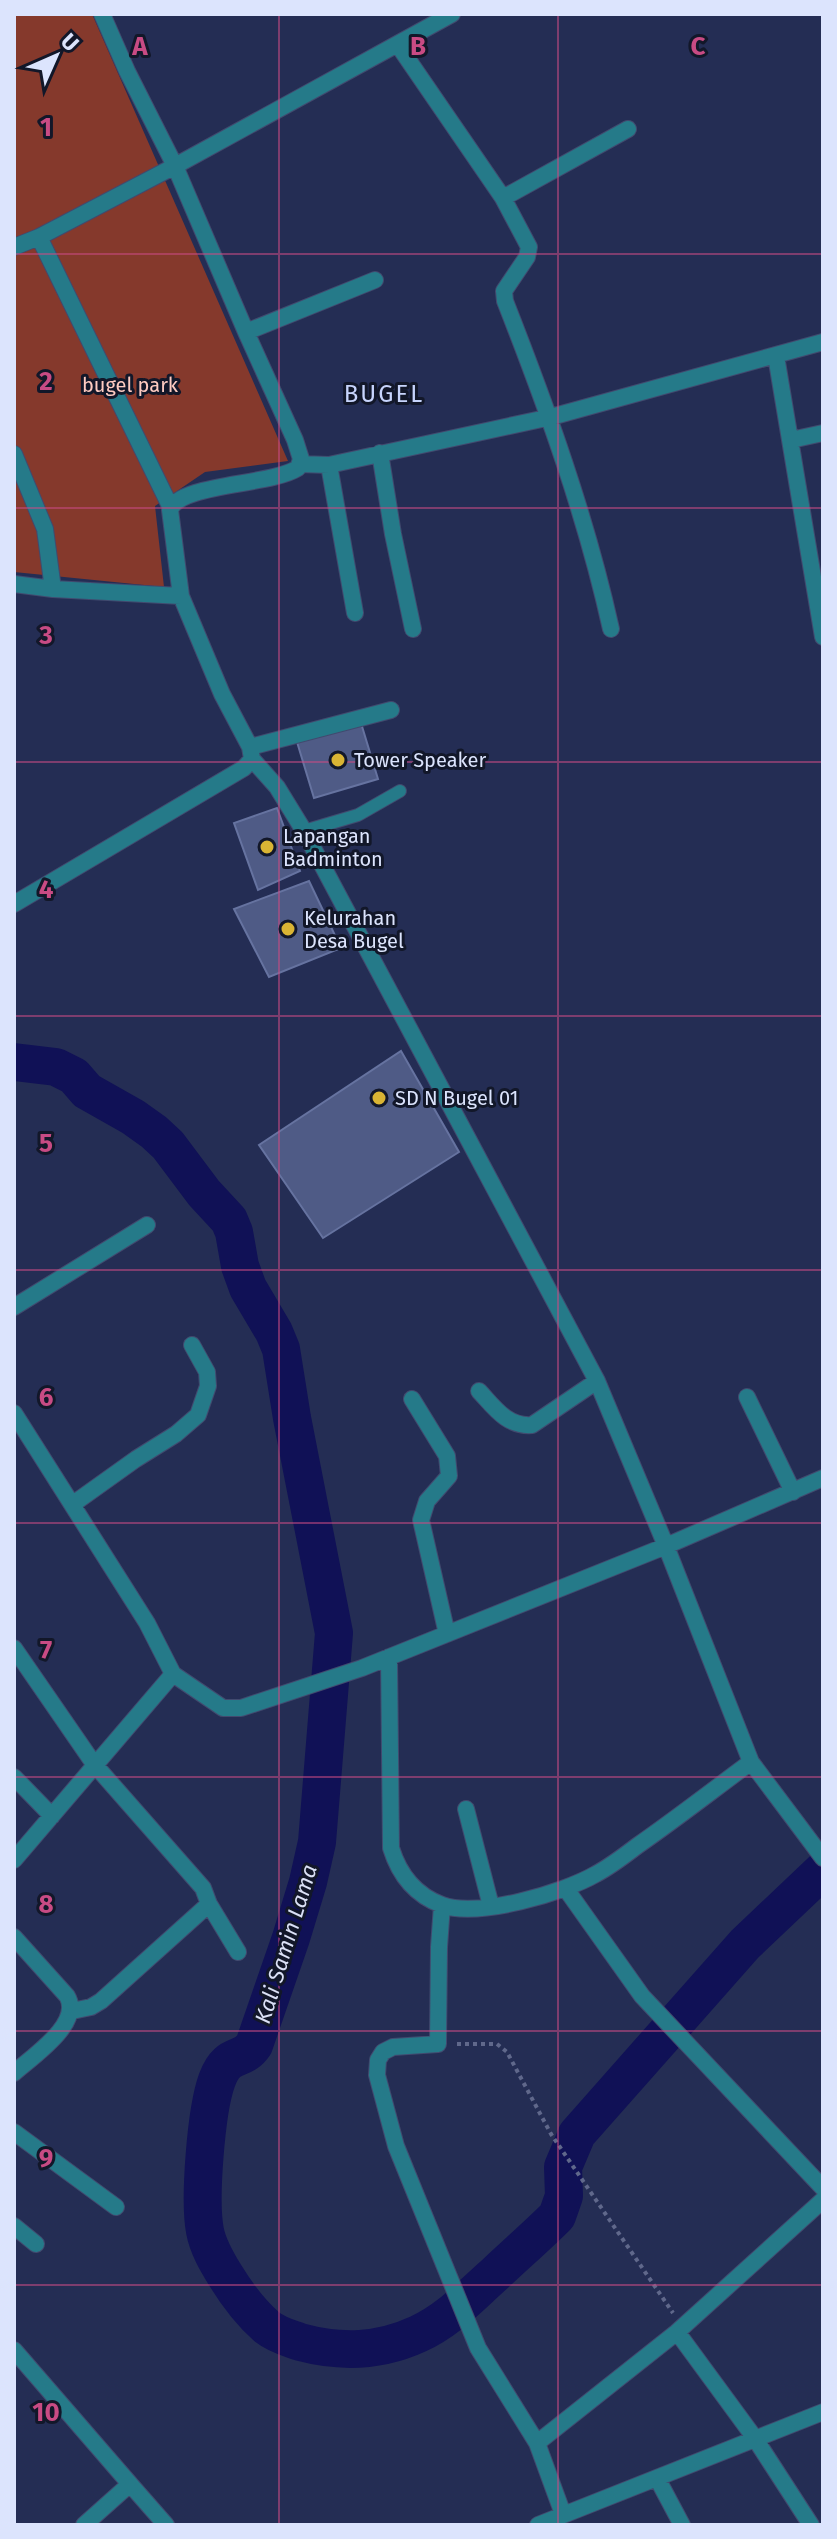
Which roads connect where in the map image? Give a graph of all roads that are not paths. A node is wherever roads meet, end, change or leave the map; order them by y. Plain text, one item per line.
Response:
1 (102, 14) edge
2 (452, 14) edge
3 (398, 45) junction
4 (628, 129) dead end
5 (175, 166) junction
6 (503, 198) junction
7 (39, 237) junction
8 (14, 247) edge
9 (375, 280) dead end
10 (246, 332) junction
11 (823, 342) edge
12 (776, 356) junction
13 (551, 417) junction
14 (823, 433) edge
15 (791, 440) junction
16 (380, 453) junction
17 (14, 454) edge
18 (300, 464) junction
19 (329, 465) junction
20 (170, 506) junction
21 (14, 584) edge
22 (53, 589) junction
23 (181, 596) junction
24 (355, 613) dead end
25 (413, 629) dead end
26 (611, 629) dead end
27 (823, 637) edge
28 (391, 710) dead end
29 (251, 753) junction
30 (400, 791) dead end
31 (304, 831) junction
32 (14, 904) edge
33 (147, 1225) dead end
34 (14, 1307) edge
35 (192, 1345) dead end
36 (597, 1381) junction
37 (479, 1391) dead end
38 (747, 1397) dead end
39 (412, 1399) dead end
40 (14, 1413) edge
41 (823, 1478) edge
42 (793, 1492) junction
43 (73, 1504) junction
44 (666, 1546) junction
45 (447, 1634) junction
46 (14, 1648) edge
47 (389, 1657) junction
48 (173, 1674) junction
49 (751, 1762) junction
50 (94, 1764) junction
51 (14, 1777) edge
52 (466, 1809) dead end
53 (52, 1816) junction
54 (823, 1858) edge
55 (14, 1860) edge
56 (566, 1889) junction
57 (209, 1904) junction
58 (442, 1905) junction
59 (491, 1906) junction
60 (14, 1937) edge
61 (238, 1952) dead end
62 (72, 2011) junction
63 (14, 2073) edge
64 (14, 2132) edge
65 (823, 2188) edge
66 (823, 2200) edge
67 (116, 2207) dead end
68 (14, 2226) edge
69 (36, 2244) dead end
70 (680, 2330) junction
71 (14, 2350) edge
72 (823, 2412) edge
73 (754, 2437) junction
74 (537, 2443) junction
75 (657, 2478) junction
76 (130, 2484) junction
77 (563, 2514) junction
78 (543, 2524) edge
79 (84, 2525) edge
80 (166, 2525) edge
81 (682, 2525) edge
82 (811, 2525) edge

1 - 5 street
2 - 3 street
3 - 5 street
3 - 6 street
4 - 6 street
5 - 7 street
5 - 10 street
6 - 13 street
7 - 8 street
7 - 20 street
9 - 10 street
10 - 18 street
11 - 12 street
12 - 13 street
12 - 15 street
13 - 16 street
13 - 26 street
14 - 15 street
15 - 27 street
16 - 19 street
16 - 25 street
17 - 22 street
18 - 19 street
18 - 20 street
19 - 24 street
20 - 23 street
21 - 22 street
22 - 23 street
23 - 29 street
28 - 29 street
29 - 31 street
29 - 32 street
30 - 31 lane
31 - 36 street
33 - 34 street
35 - 43 street
36 - 37 street
36 - 44 street
38 - 42 street
39 - 45 street
40 - 43 street
41 - 42 street
42 - 44 street
43 - 48 street
44 - 45 street
44 - 49 street
45 - 47 street
46 - 50 street
47 - 48 street
47 - 58 street
48 - 50 street
49 - 54 street
49 - 56 street
50 - 53 street
50 - 57 street
51 - 53 street
52 - 59 street
53 - 55 street
56 - 59 street
56 - 65 street
57 - 61 street
57 - 62 street
58 - 59 street
58 - 74 street
60 - 62 street
62 - 63 street
64 - 67 street
66 - 70 street
68 - 69 street
70 - 73 street
70 - 74 street
71 - 76 street
72 - 73 street
73 - 75 street
73 - 82 street
74 - 77 street
75 - 77 street
75 - 81 street
76 - 79 street
76 - 80 street
77 - 78 street

